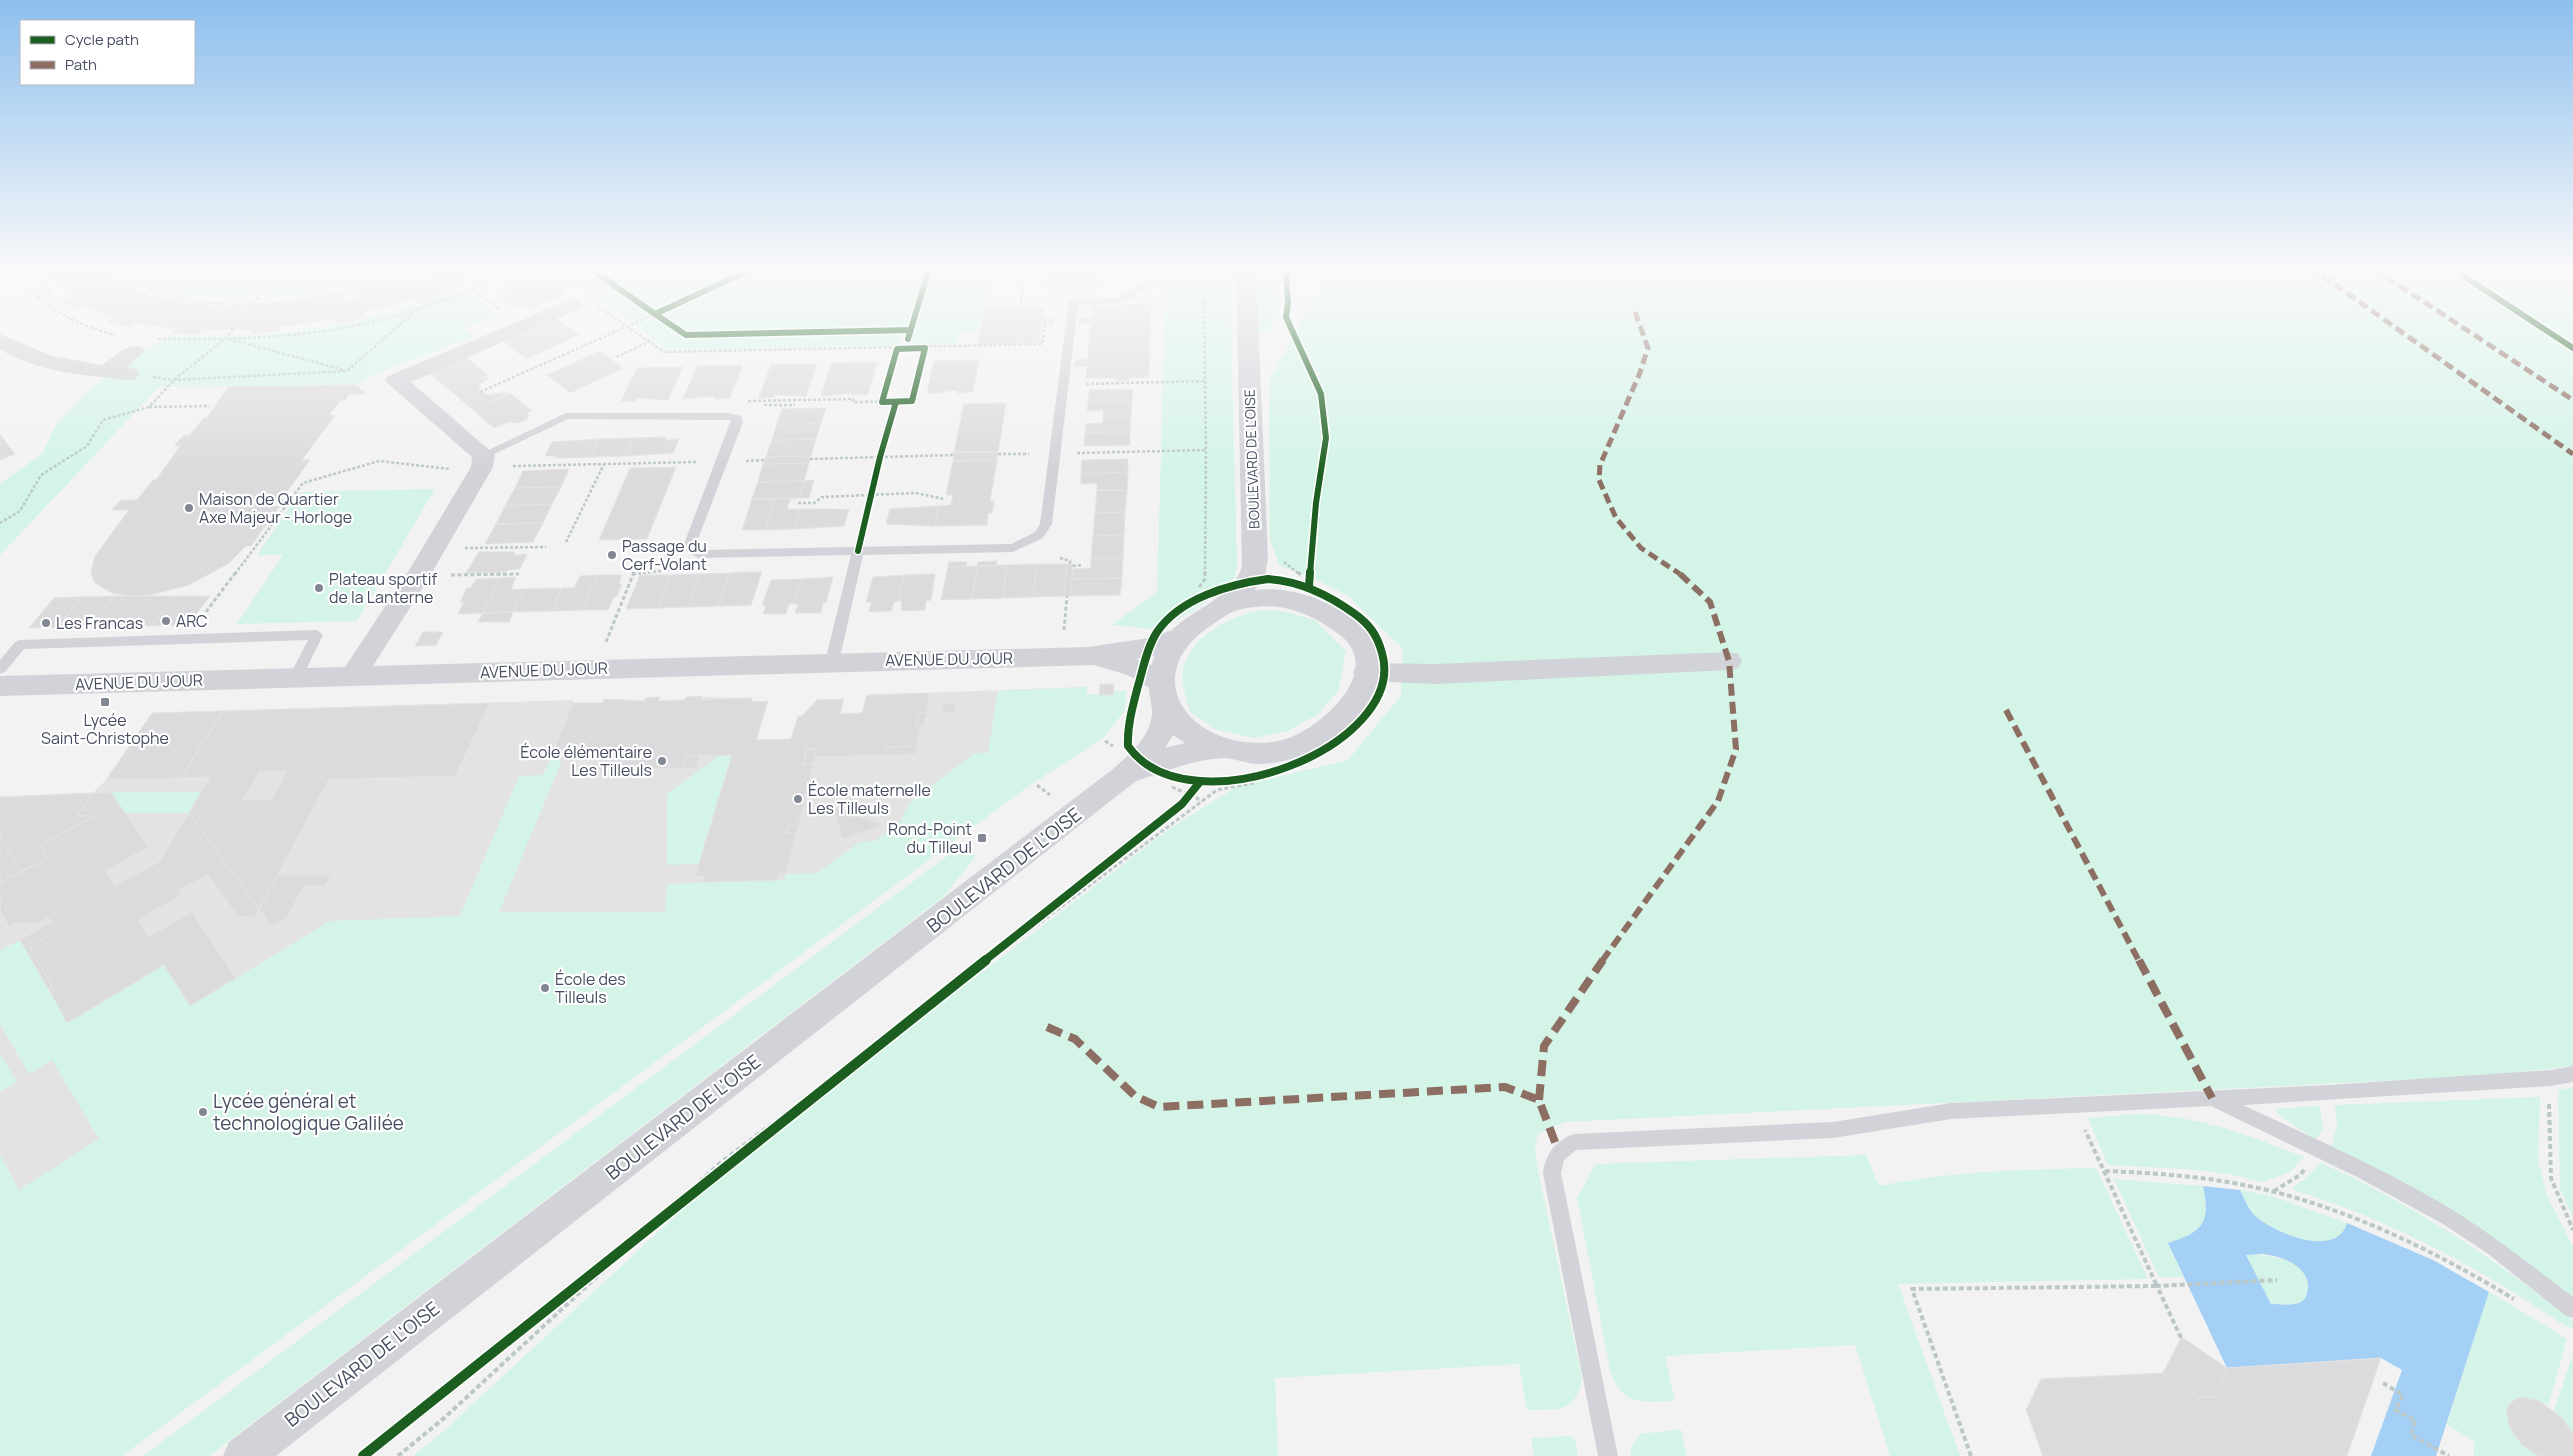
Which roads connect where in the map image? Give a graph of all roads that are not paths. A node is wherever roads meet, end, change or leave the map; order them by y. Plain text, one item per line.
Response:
1 (498, 337) edge
2 (1069, 337) edge
3 (1251, 337) edge
4 (0, 340) edge
5 (135, 351) dead end
6 (107, 372) junction
7 (128, 374) dead end
8 (483, 461) junction
9 (858, 551) junction
10 (1269, 566) junction
11 (1304, 586) junction
12 (1218, 608) junction
13 (1181, 636) junction
14 (1088, 656) junction
15 (1729, 661) dead end
16 (832, 662) junction
17 (0, 669) edge
18 (1366, 672) junction
19 (353, 676) junction
20 (296, 677) junction
21 (0, 686) edge
22 (1164, 695) junction
23 (1226, 749) junction
24 (1123, 778) junction
25 (2573, 1074) edge
26 (2212, 1098) junction
27 (2573, 1310) edge
28 (243, 1456) edge
29 (1608, 1456) edge

1 - 8 street
2 - 9 lane
3 - 10 main road, BOULEVARD DE L'OISE
4 - 6 street
5 - 6 street
6 - 7 street
8 - 9 lane
8 - 19 street
9 - 16 lane
10 - 11 main road
10 - 12 main road, BOULEVARD DE L'OISE
11 - 12 main road
11 - 18 main road
12 - 13 main road
13 - 14 street, AVENUE DU JOUR
13 - 22 main road
14 - 16 street, AVENUE DU JOUR
14 - 22 street, AVENUE DU JOUR
15 - 18 street
16 - 19 street, AVENUE DU JOUR
17 - 20 lane
18 - 23 main road
19 - 20 street, AVENUE DU JOUR
20 - 21 street, AVENUE DU JOUR
22 - 23 main road
22 - 24 main road, BOULEVARD DE L'OISE
23 - 24 main road, BOULEVARD DE L'OISE
24 - 28 main road, BOULEVARD DE L'OISE
25 - 26 lane
26 - 27 lane
26 - 29 lane

